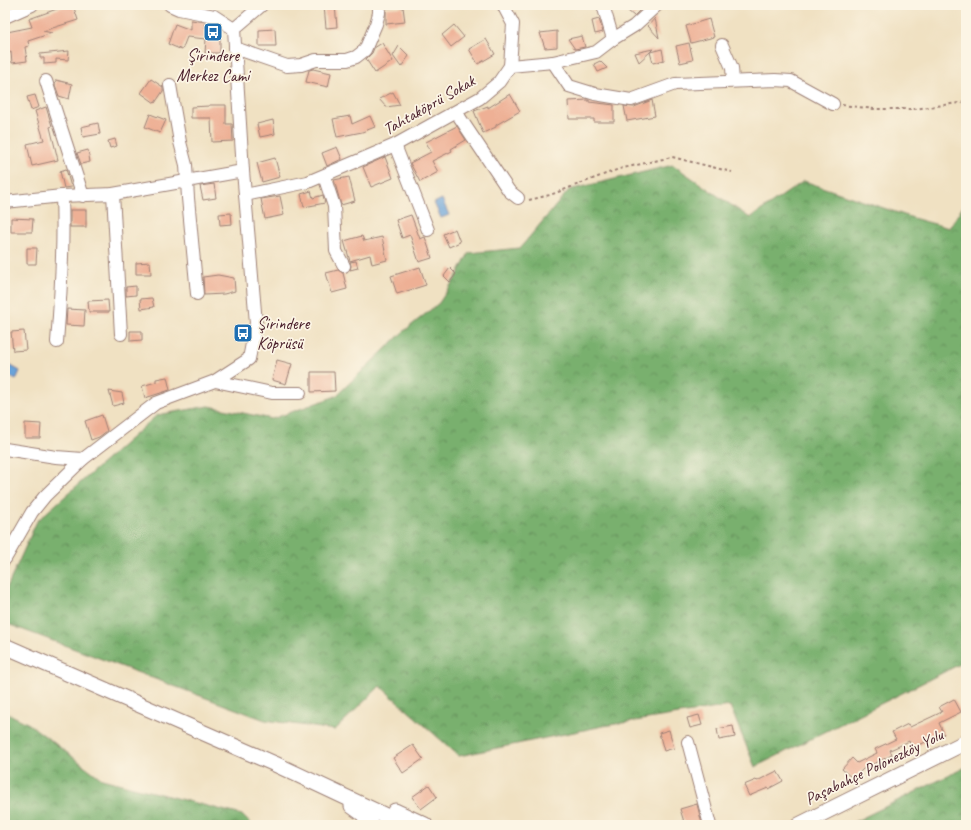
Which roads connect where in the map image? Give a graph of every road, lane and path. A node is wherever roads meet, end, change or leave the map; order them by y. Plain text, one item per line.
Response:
1 (32, 5) edge
2 (170, 5) edge
3 (262, 5) edge
4 (379, 5) edge
5 (503, 5) edge
6 (603, 5) edge
7 (657, 5) edge
8 (215, 10) edge
9 (5, 17) edge
10 (234, 29) junction
11 (613, 39) junction
12 (722, 45) dead end
13 (235, 48) junction
14 (553, 62) junction
15 (510, 66) junction
16 (46, 81) dead end
17 (733, 81) junction
18 (170, 85) dead end
19 (966, 90) edge
20 (966, 102) edge
21 (833, 104) joint
22 (456, 112) junction
23 (395, 145) junction
24 (243, 171) junction
25 (732, 172) dead end
26 (324, 176) junction
27 (187, 181) junction
28 (113, 194) junction
29 (245, 195) junction
30 (62, 196) junction
31 (83, 196) junction
32 (518, 198) joint
33 (5, 202) edge
34 (428, 230) dead end
35 (344, 266) dead end
36 (197, 294) dead end
37 (121, 334) dead end
38 (57, 342) dead end
39 (215, 381) junction
40 (300, 392) dead end
41 (5, 449) edge
42 (83, 459) junction
43 (5, 559) edge
44 (5, 646) edge
45 (5, 655) edge
46 (135, 703) junction
47 (688, 742) dead end
48 (966, 742) edge
49 (275, 764) junction
50 (323, 786) junction
51 (372, 825) edge
52 (405, 825) edge
53 (425, 825) edge
54 (710, 825) edge
55 (799, 825) edge

1 - 9 street
2 - 8 street
3 - 10 street
4 - 13 street
5 - 15 street
6 - 11 street
7 - 11 street
8 - 10 street
10 - 13 street
11 - 14 street
12 - 17 street
13 - 24 street
14 - 15 street
14 - 17 street
15 - 22 street, Tahtaköprü Sokak
16 - 31 street
17 - 21 street
18 - 27 street
19 - 20 path
20 - 21 path
22 - 23 street, Tahtaköprü Sokak
22 - 32 street
23 - 26 street, Tahtaköprü Sokak
23 - 34 street
24 - 27 street
24 - 29 street
25 - 32 path
26 - 29 street, Tahtaköprü Sokak
26 - 35 street
27 - 28 street
27 - 36 street
28 - 31 street
28 - 37 street
29 - 39 street
30 - 31 street
30 - 33 street
30 - 38 street
39 - 40 street
39 - 42 street
41 - 42 street
42 - 43 street
44 - 46 main road
45 - 46 main road
46 - 49 main road
47 - 54 street
48 - 55 main road, Paşabahçe Polonezköy Yolu
49 - 50 main road
49 - 53 main road
50 - 51 main road
50 - 52 main road

